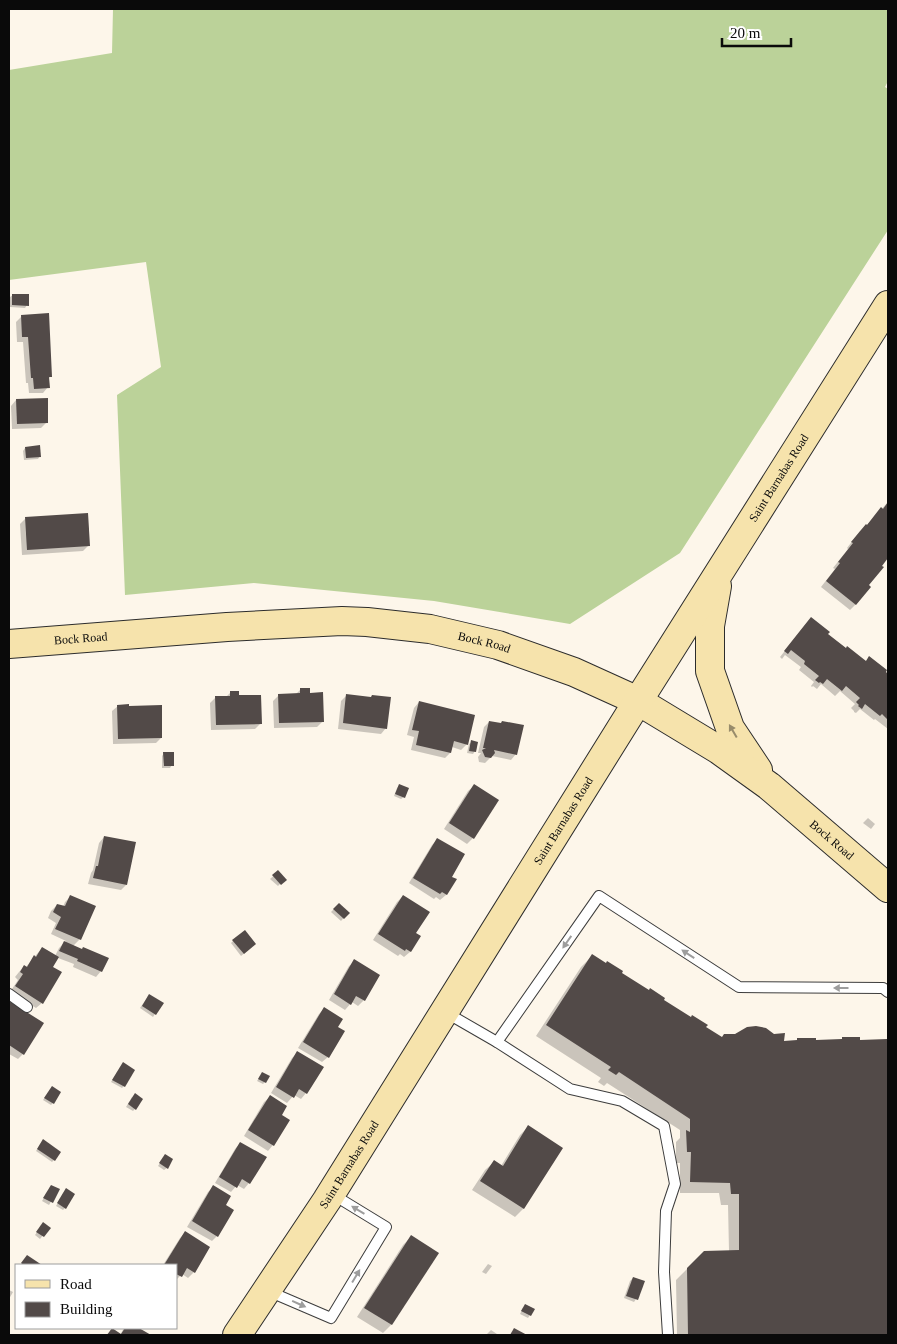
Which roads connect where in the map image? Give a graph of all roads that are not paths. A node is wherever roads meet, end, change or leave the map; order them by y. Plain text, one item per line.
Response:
1 (888, 305) edge
2 (720, 571) junction
3 (9, 644) edge
4 (638, 701) junction
5 (769, 786) junction
6 (888, 888) edge
7 (888, 992) edge
8 (9, 994) edge
9 (27, 1007) dead end
10 (445, 1012) junction
11 (497, 1042) junction
12 (331, 1194) junction
13 (267, 1290) junction
14 (237, 1335) edge
15 (668, 1335) edge

1 - 2 main road, Saint Barnabas Road
2 - 4 main road, Saint Barnabas Road
5 -> 2 main road
3 - 4 main road, Bock Road
4 - 5 main road, Bock Road
4 - 10 main road, Saint Barnabas Road
5 - 6 main road, Bock Road
7 -> 11 lane
8 - 9 lane
10 - 11 lane
10 - 12 main road, Saint Barnabas Road
11 - 15 lane
12 - 13 main road, Saint Barnabas Road
13 -> 12 lane
13 - 14 main road, Saint Barnabas Road

